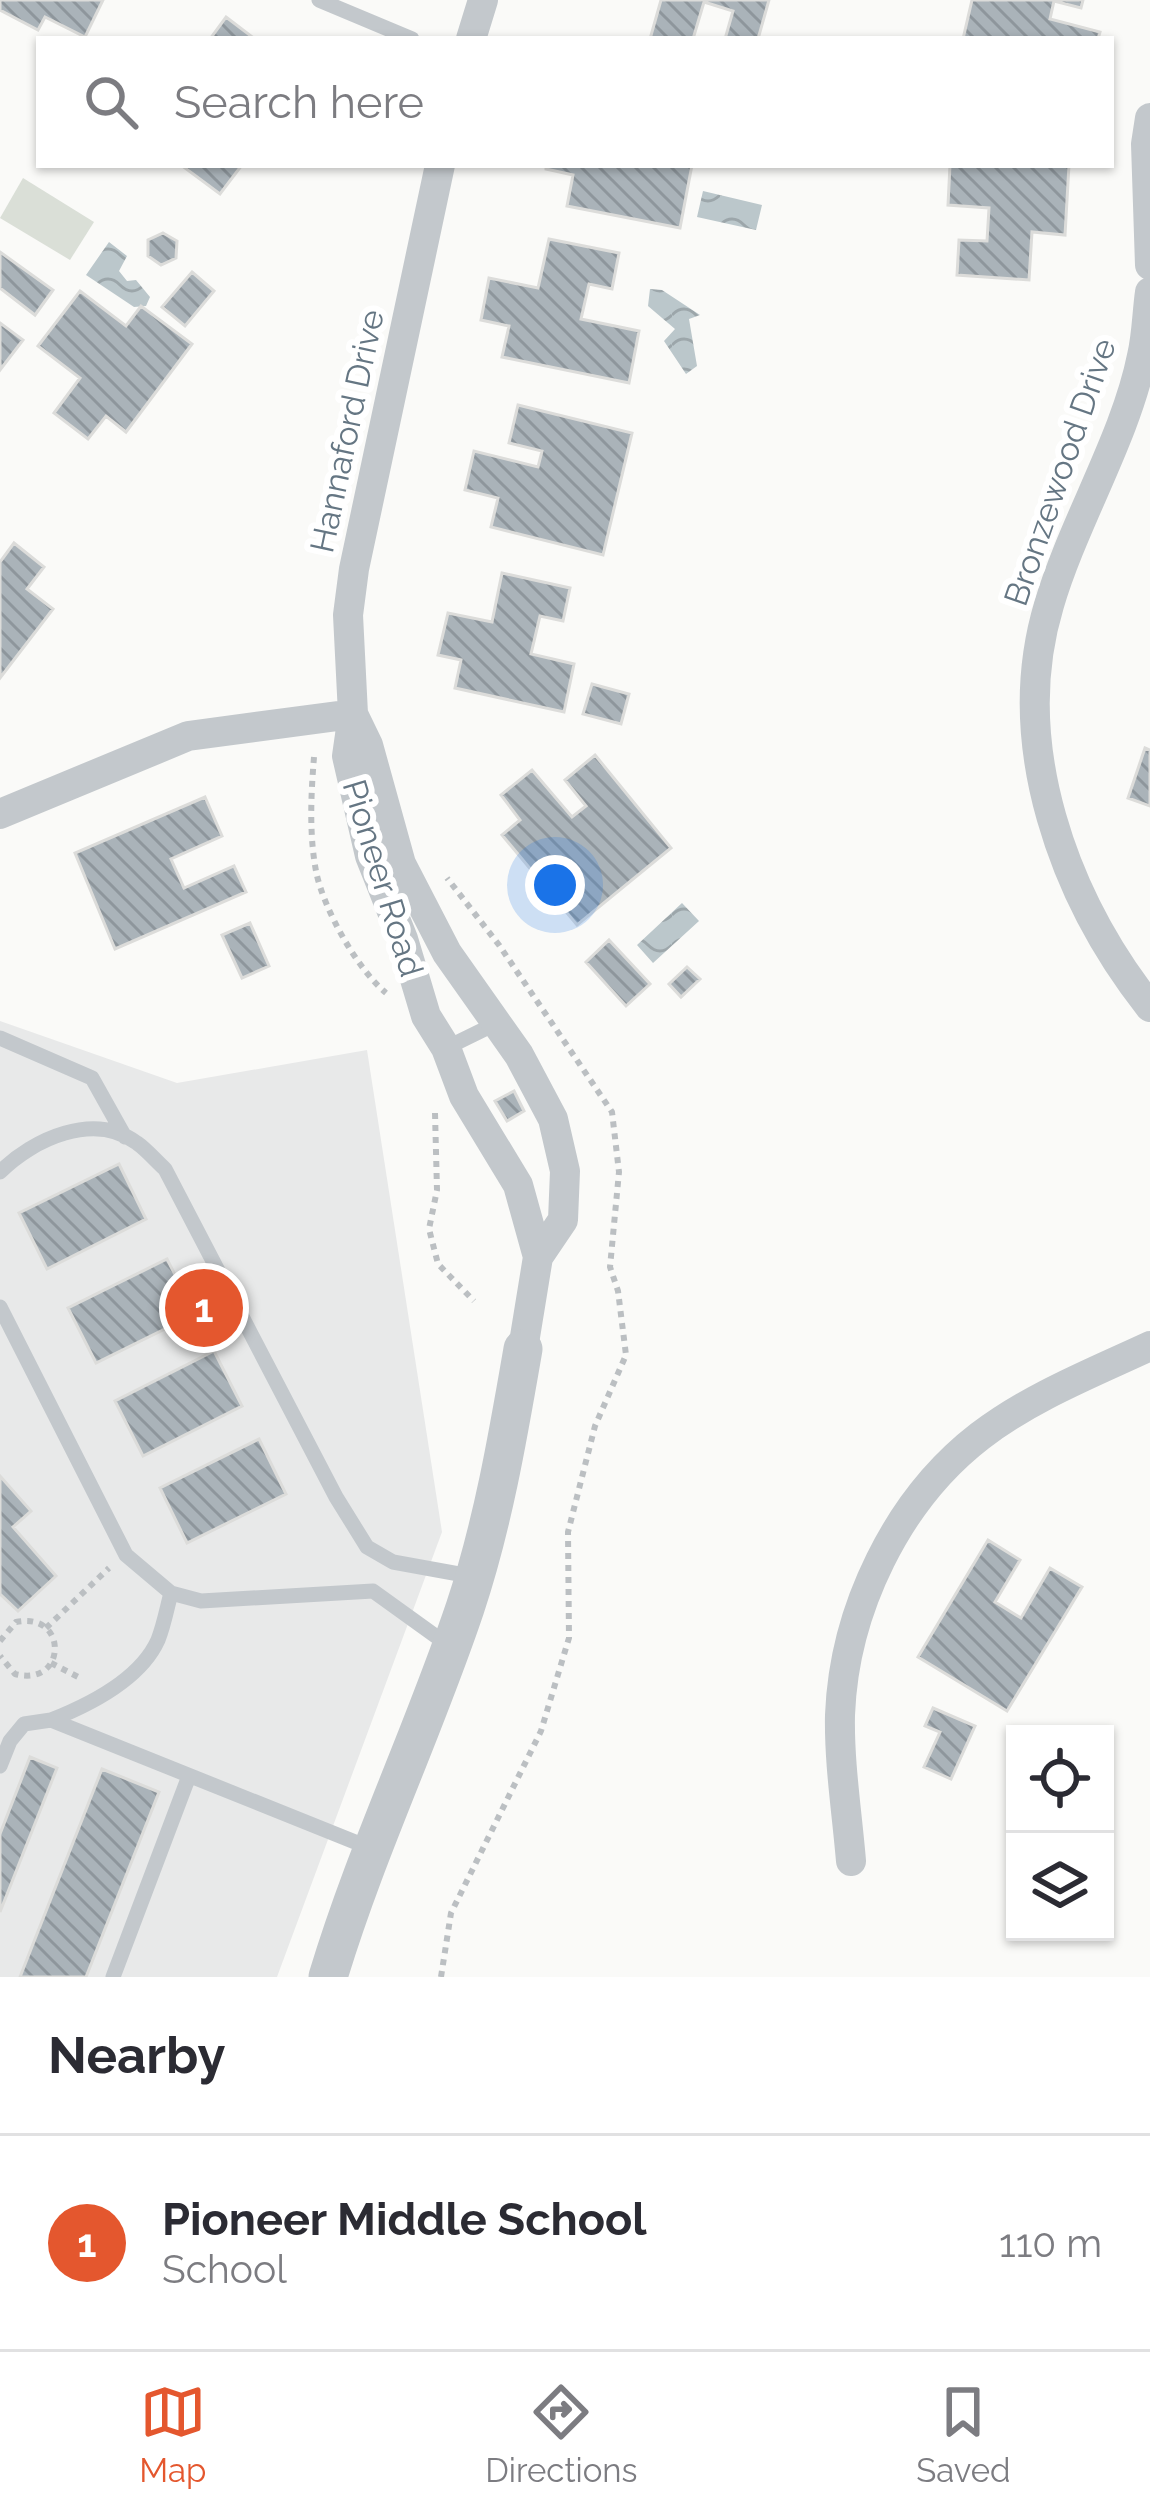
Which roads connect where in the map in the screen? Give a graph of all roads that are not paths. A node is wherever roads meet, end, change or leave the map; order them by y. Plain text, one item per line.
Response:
1 (319, 0) edge
2 (483, 0) edge
3 (405, 36) edge
4 (472, 36) edge
5 (1150, 118) edge
6 (439, 168) edge
7 (1150, 265) edge
8 (1150, 292) edge
9 (352, 714) junction
10 (0, 814) edge
11 (1150, 1007) edge
12 (495, 1024) junction
13 (0, 1038) edge
14 (446, 1048) junction
15 (124, 1137) junction
16 (0, 1172) edge
17 (538, 1257) junction
18 (0, 1307) edge
19 (1150, 1346) edge
20 (523, 1349) joint
21 (473, 1576) junction
22 (172, 1593) junction
23 (450, 1646) junction
24 (51, 1720) junction
25 (0, 1766) edge
26 (189, 1775) junction
27 (370, 1847) junction
28 (850, 1862) dead end
29 (113, 1977) edge
30 (328, 1977) edge

1 - 3 lane
2 - 4 street
5 - 7 street
6 - 9 street, Hannaford Drive
8 - 11 street, Bronzewood Drive
9 - 10 street
9 - 12 street, Pioneer Road
9 - 14 street, Pioneer Road
12 - 14 lane
12 - 17 street, Pioneer Road
13 - 15 lane
14 - 17 street, Pioneer Road
15 - 16 lane
15 - 21 lane
17 - 20 street, Pioneer Road
18 - 22 lane
19 - 28 street
20 - 21 street, Pioneer Road
21 - 23 street, Pioneer Road
22 - 23 lane
22 - 24 lane
23 - 27 street, Pioneer Road
24 - 25 lane
24 - 26 lane
26 - 27 lane
26 - 29 lane
27 - 30 street, Pioneer Road

